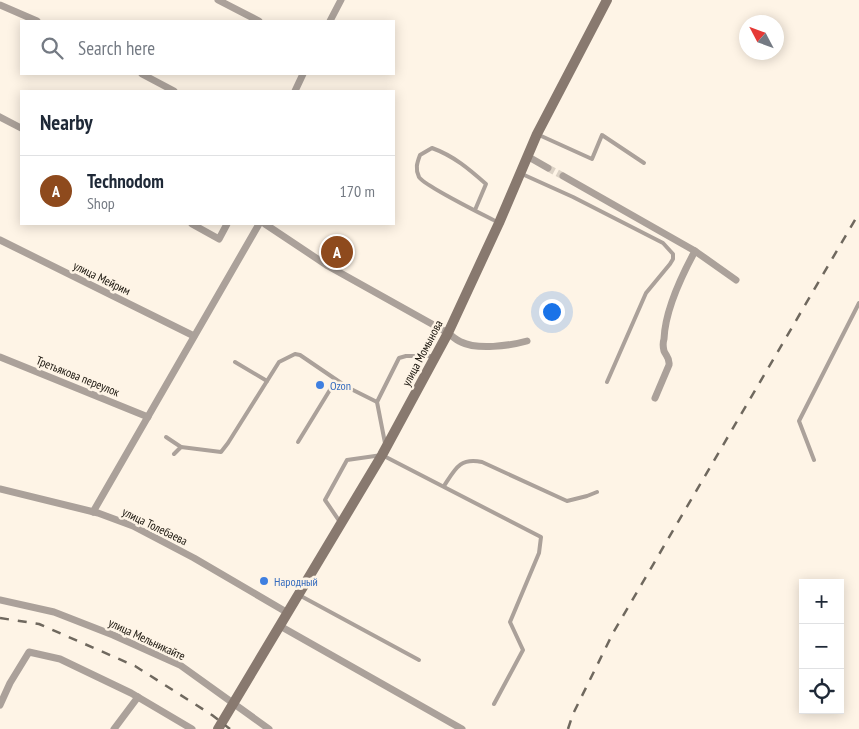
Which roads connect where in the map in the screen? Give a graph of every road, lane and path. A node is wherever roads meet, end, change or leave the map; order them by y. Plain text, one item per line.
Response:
1 (218, 0) edge
2 (341, 0) edge
3 (606, 0) edge
4 (0, 5) edge
5 (36, 20) edge
6 (257, 20) edge
7 (331, 20) edge
8 (144, 75) edge
9 (303, 75) edge
10 (172, 90) edge
11 (295, 90) edge
12 (0, 117) edge
13 (20, 127) edge
14 (537, 134) junction
15 (527, 156) junction
16 (644, 163) dead end
17 (548, 168) tunnel mouth
18 (520, 173) junction
19 (563, 176) tunnel mouth
20 (475, 210) junction
21 (498, 223) junction
22 (194, 225) edge
23 (226, 225) edge
24 (258, 225) edge
25 (266, 225) edge
26 (0, 240) edge
27 (695, 251) junction
28 (736, 280) dead end
29 (859, 303) edge
30 (448, 333) junction
31 (194, 336) junction
32 (527, 341) dead end
33 (435, 356) junction
34 (0, 357) edge
35 (235, 362) dead end
36 (336, 380) junction
37 (267, 381) junction
38 (607, 382) dead end
39 (655, 398) dead end
40 (377, 402) junction
41 (148, 417) junction
42 (166, 437) dead end
43 (298, 442) dead end
44 (181, 446) junction
45 (384, 451) junction
46 (174, 454) dead end
47 (814, 460) dead end
48 (444, 486) junction
49 (0, 489) edge
50 (597, 492) dead end
51 (93, 512) junction
52 (341, 523) junction
53 (299, 594) junction
54 (0, 600) edge
55 (288, 613) junction
56 (280, 626) junction
57 (419, 660) dead end
58 (138, 697) junction
59 (234, 703) junction
60 (494, 704) dead end
61 (0, 705) edge
62 (114, 729) edge
63 (192, 729) edge
64 (218, 729) edge
65 (269, 729) edge
66 (462, 729) edge

1 - 6 street
2 - 7 street
3 - 14 main road, улица Момынова
4 - 5 street
8 - 10 street
9 - 11 street
12 - 13 street
14 - 15 main road, улица Момынова
14 - 16 lane
15 - 17 street
15 - 18 main road, улица Момынова
18 - 21 main road, улица Момынова
18 - 38 lane
19 - 27 street
20 - 20 lane
20 - 21 lane
21 - 30 main road, улица Момынова
22 - 23 street
24 - 31 street
25 - 30 street
26 - 31 street, улица Мейрим
27 - 28 street
27 - 39 street
29 - 47 lane
30 - 32 street
30 - 33 main road, улица Момынова
31 - 41 street
33 - 40 lane
33 - 45 main road, улица Момынова
34 - 41 street, Третьякова переулок
35 - 37 lane
36 - 37 lane
36 - 40 lane
36 - 43 lane
37 - 44 lane
40 - 45 lane
41 - 51 street
42 - 44 lane
44 - 46 lane
45 - 48 lane
45 - 52 main road, улица Момынова
45 - 52 lane
48 - 50 lane
48 - 60 lane
49 - 51 street, улица Толебаева
51 - 55 street, улица Толебаева
52 - 53 main road, улица Момынова
53 - 55 main road, улица Момынова
53 - 57 lane
54 - 59 street, улица Мельникайте
55 - 56 main road, улица Момынова
56 - 59 main road, улица Момынова
56 - 66 street
58 - 61 street
58 - 62 street
58 - 63 street
59 - 64 main road, улица Момынова
59 - 65 street, улица Мельникайте

